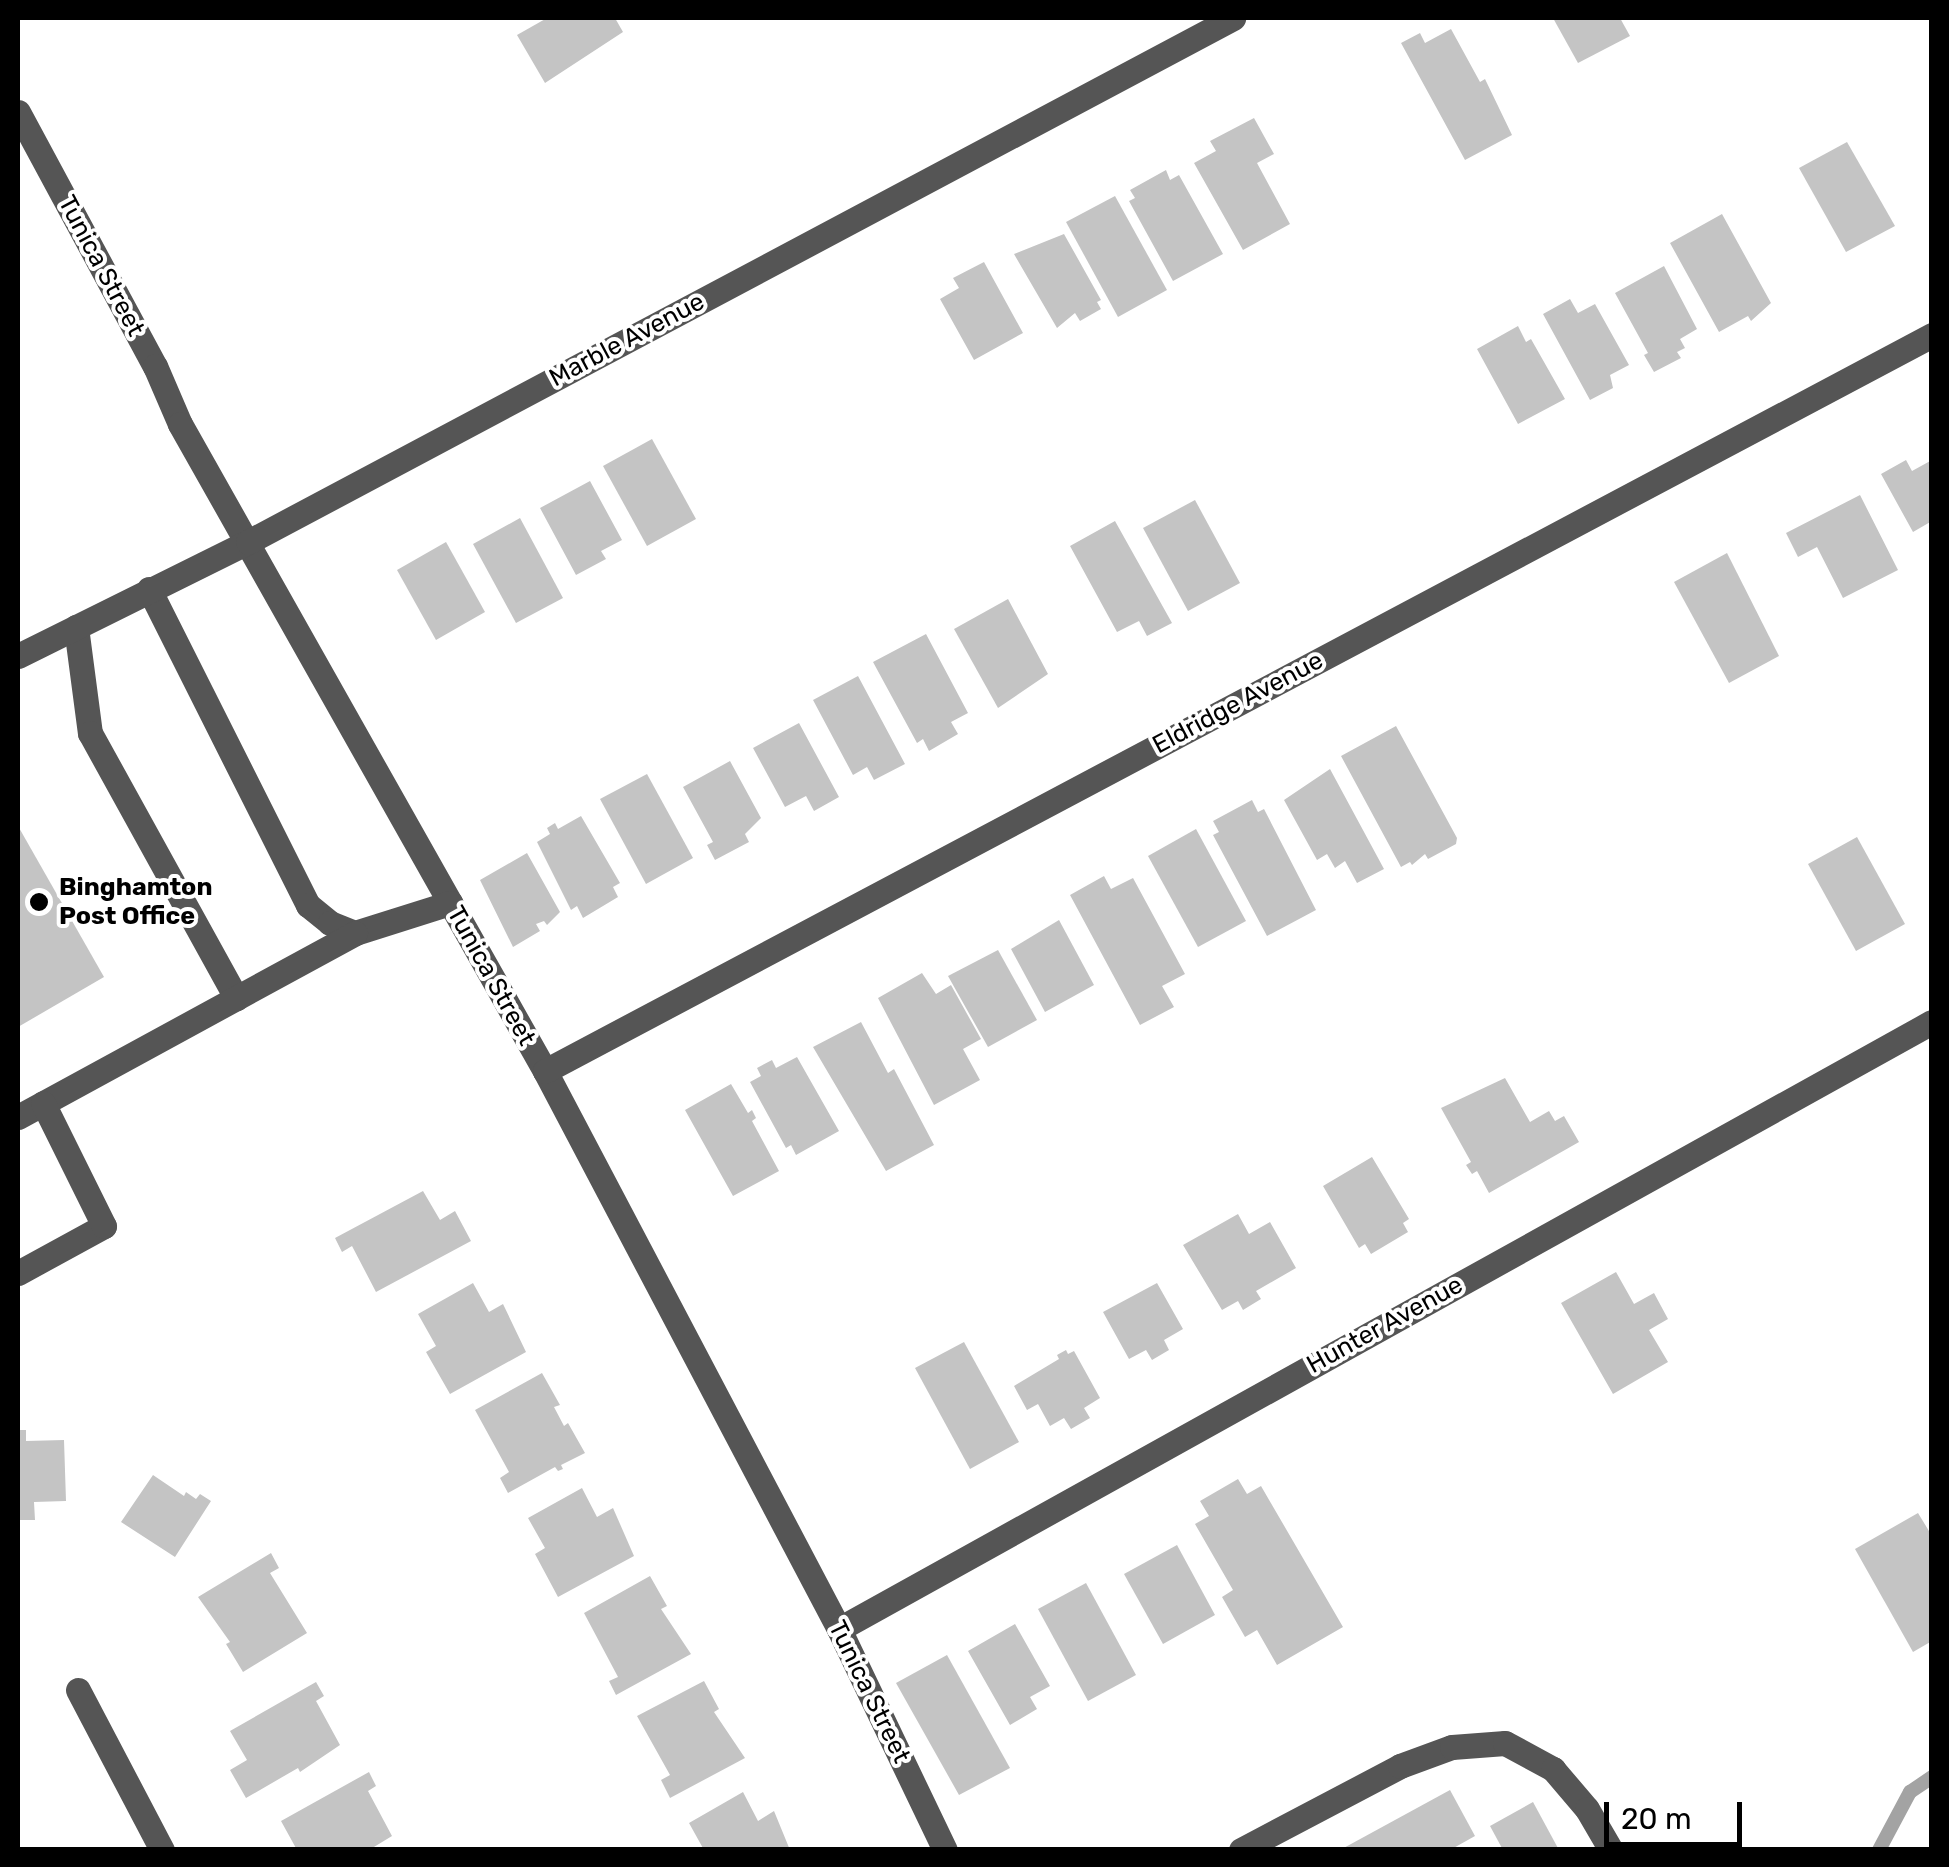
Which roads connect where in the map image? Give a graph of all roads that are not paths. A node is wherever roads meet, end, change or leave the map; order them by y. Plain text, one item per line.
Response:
1 (1234, 18) edge
2 (18, 112) edge
3 (1932, 334) edge
4 (248, 542) junction
5 (149, 589) junction
6 (76, 627) junction
7 (18, 656) edge
8 (450, 902) junction
9 (356, 933) junction
10 (236, 998) junction
11 (1932, 1022) edge
12 (544, 1071) junction
13 (43, 1103) junction
14 (18, 1117) edge
15 (18, 1273) edge
16 (839, 1629) junction
17 (78, 1690) dead end
18 (162, 1850) edge
19 (945, 1850) edge
20 (1240, 1850) edge
21 (1611, 1850) edge

1 - 4 street, Marble Avenue
2 - 4 street, Tunica Street
3 - 12 street, Eldridge Avenue
4 - 5 street, Marble Avenue
4 - 8 street, Tunica Street
5 - 6 street, Marble Avenue
5 - 9 street
6 - 7 street, Marble Avenue
6 - 10 street
8 - 9 street
8 - 12 street, Tunica Street
9 - 10 street
10 - 13 street
11 - 16 street, Hunter Avenue
12 - 16 street, Tunica Street
13 - 14 street
13 - 15 street
16 - 19 street, Tunica Street
17 - 18 street
20 - 21 street

